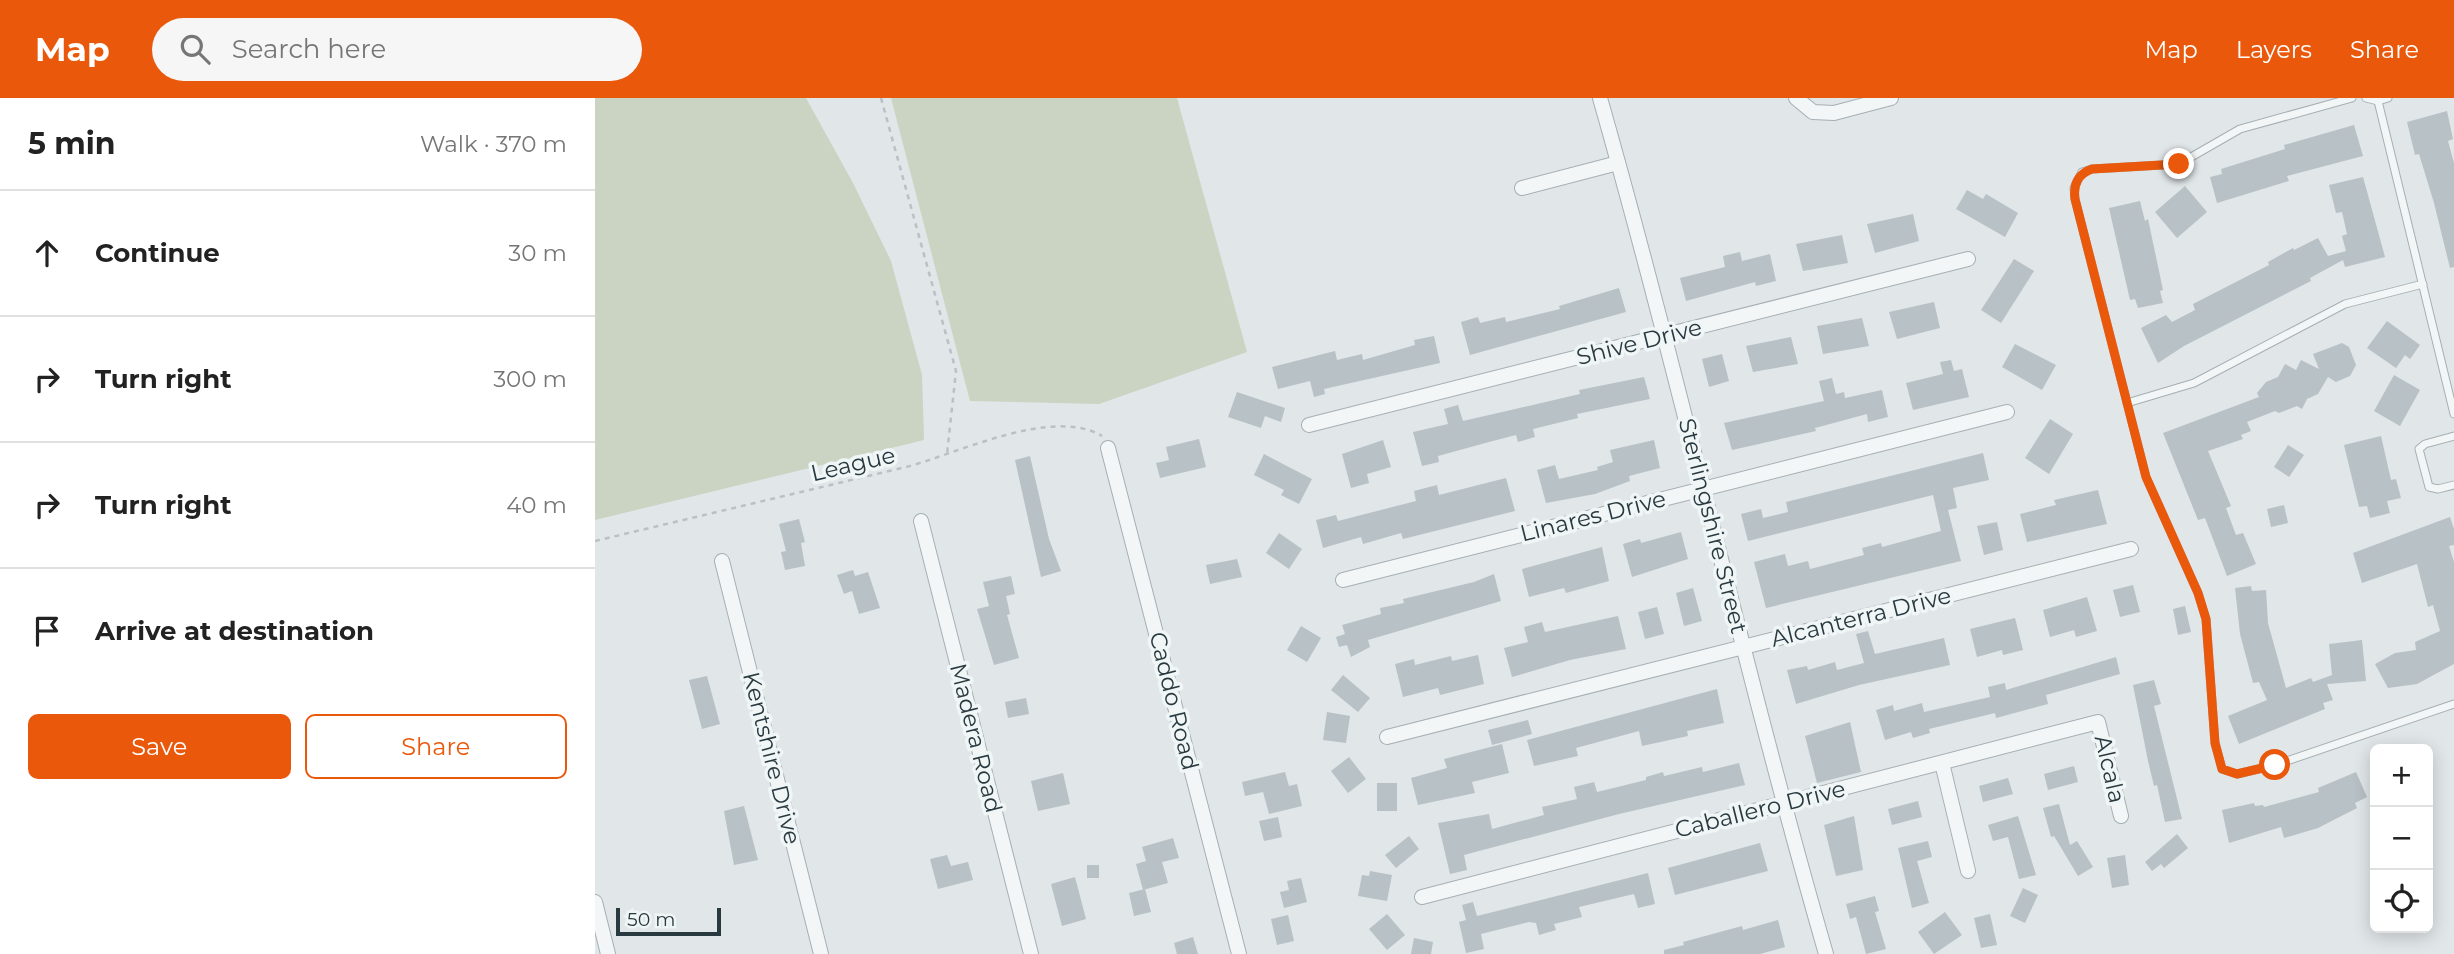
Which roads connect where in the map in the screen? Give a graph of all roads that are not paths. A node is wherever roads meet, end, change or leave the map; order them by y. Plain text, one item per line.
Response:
1 (1600, 98) edge
2 (1796, 98) edge
3 (1891, 98) edge
4 (2352, 98) edge
5 (2366, 98) edge
6 (2388, 98) edge
7 (2378, 101) junction
8 (1618, 163) junction
9 (1522, 188) dead end
10 (1968, 259) dead end
11 (2423, 284) junction
12 (1666, 334) junction
13 (2127, 403) junction
14 (2007, 412) dead end
15 (2454, 414) edge
16 (1309, 425) dead end
17 (2454, 436) edge
18 (1108, 448) road end
19 (2454, 485) edge
20 (1703, 488) junction
21 (921, 521) dead end
22 (2131, 549) dead end
23 (722, 561) dead end
24 (1343, 580) dead end
25 (1743, 647) junction
26 (2454, 704) edge
27 (2098, 722) joint
28 (1387, 737) dead end
29 (1942, 764) junction
30 (1783, 803) junction
31 (2121, 816) dead end
32 (1968, 871) dead end
33 (1422, 897) dead end
34 (595, 901) edge
35 (608, 954) edge
36 (821, 954) edge
37 (1031, 954) edge
38 (1239, 954) edge
39 (1826, 954) edge

1 - 8 street, Sterlingshire Street
2 - 3 street
4 - 13 lane
5 - 7 lane
6 - 7 lane
7 - 11 lane
8 - 9 street
8 - 12 street, Sterlingshire Street
10 - 12 street, Shive Drive
11 - 13 lane
11 - 15 lane
12 - 16 street, Shive Drive
12 - 20 street, Sterlingshire Street
13 - 26 lane
14 - 20 street, Linares Drive
17 - 19 lane
18 - 38 street, Caddo Road
20 - 24 street, Linares Drive
20 - 25 street, Sterlingshire Street
21 - 37 street, Madera Road
22 - 25 street, Alcanterra Drive
23 - 36 street, Kentshire Drive
25 - 28 street, Alcanterra Drive
25 - 30 street, Sterlingshire Street
27 - 29 street, Caballero Drive
27 - 31 street, Alcala
29 - 30 street, Caballero Drive
29 - 32 street
30 - 33 street, Caballero Drive
30 - 39 street, Sterlingshire Street
34 - 35 street

